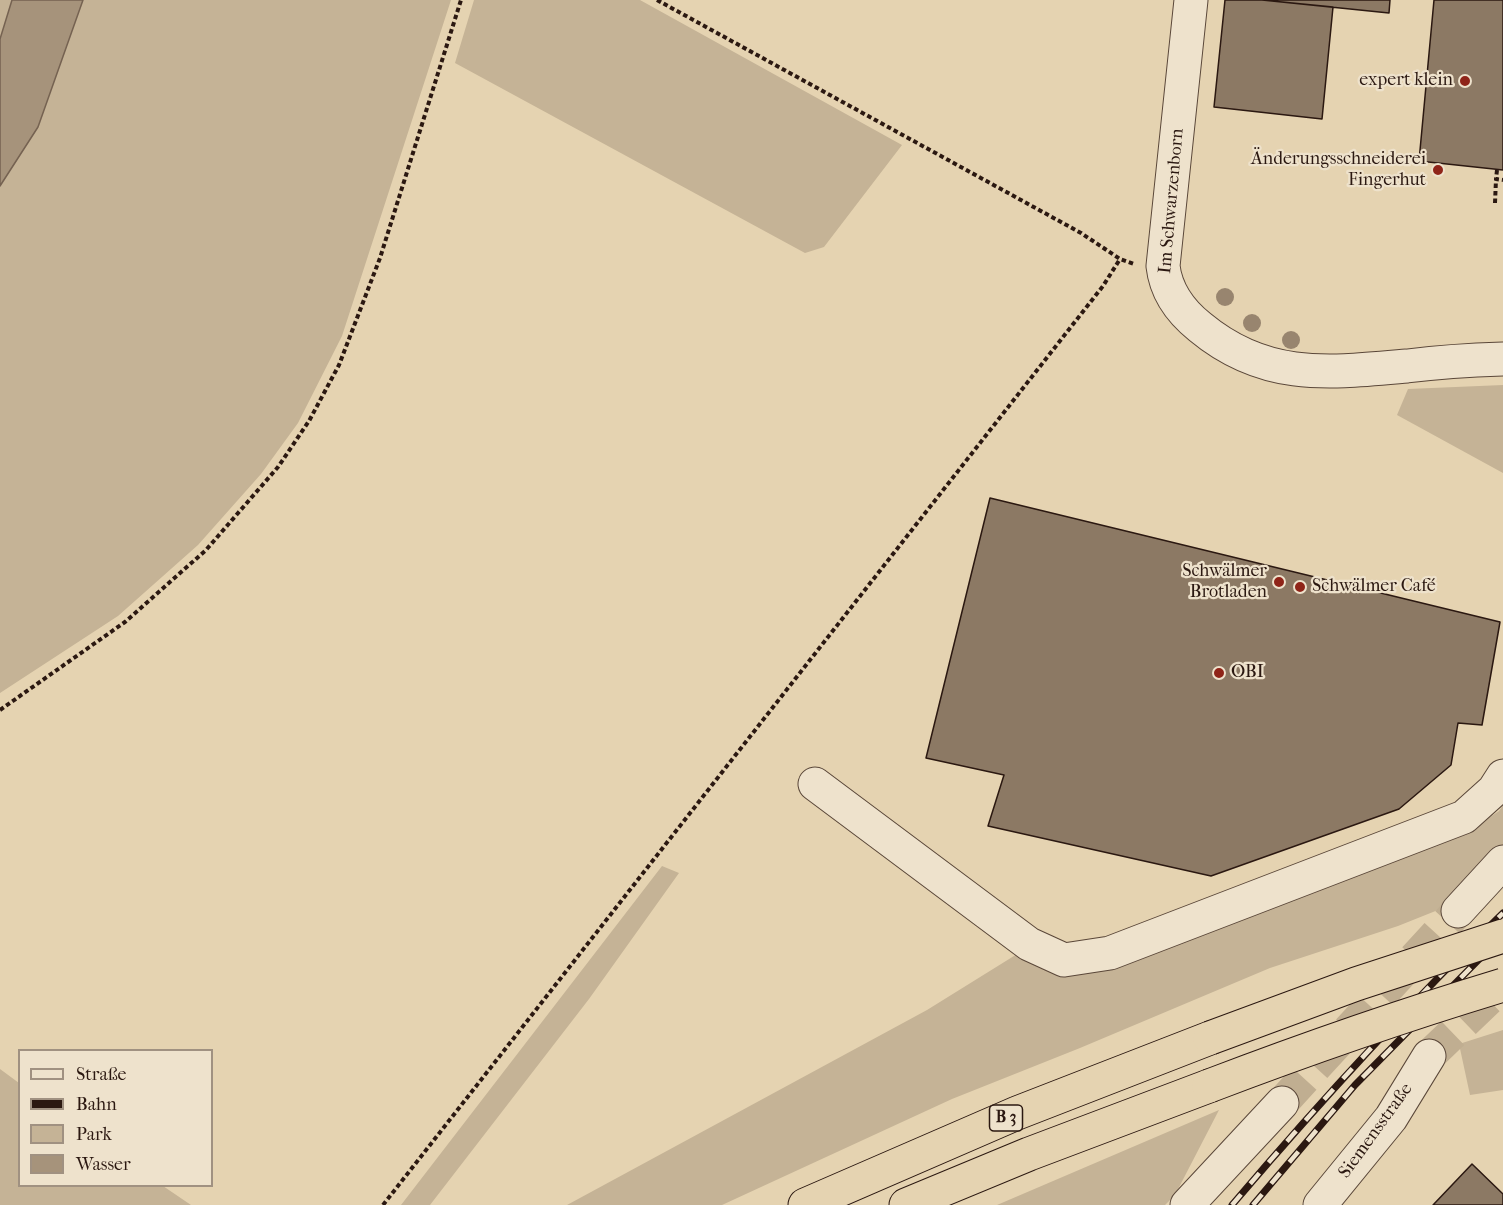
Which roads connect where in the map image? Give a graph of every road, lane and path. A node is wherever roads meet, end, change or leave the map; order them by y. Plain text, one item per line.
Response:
1 (461, 0) edge
2 (657, 0) edge
3 (1191, 0) edge
4 (1497, 170) dead end
5 (1496, 179) junction
6 (1503, 180) edge
7 (1495, 203) dead end
8 (1120, 259) junction
9 (1163, 267) junction
10 (1503, 359) edge
11 (0, 710) edge
12 (1503, 776) edge
13 (815, 784) dead end
14 (1503, 862) edge
15 (1458, 911) tunnel mouth
16 (1503, 936) edge
17 (1503, 985) edge
18 (1429, 1056) tunnel mouth
19 (1282, 1103) tunnel mouth
20 (383, 1205) edge
21 (805, 1205) edge
22 (906, 1205) edge
23 (1187, 1205) edge
24 (1320, 1205) edge

1 - 11 path
2 - 8 path
3 - 9 street, Im Schwarzenborn
4 - 5 path
5 - 6 path
5 - 7 path
8 - 9 path
8 - 20 path
9 - 10 street, Im Schwarzenborn
12 - 13 street
14 - 15 street
16 - 21 highway, B 3, bridge
17 - 22 highway, B 3, bridge
18 - 24 street, Siemensstraße
19 - 23 street

